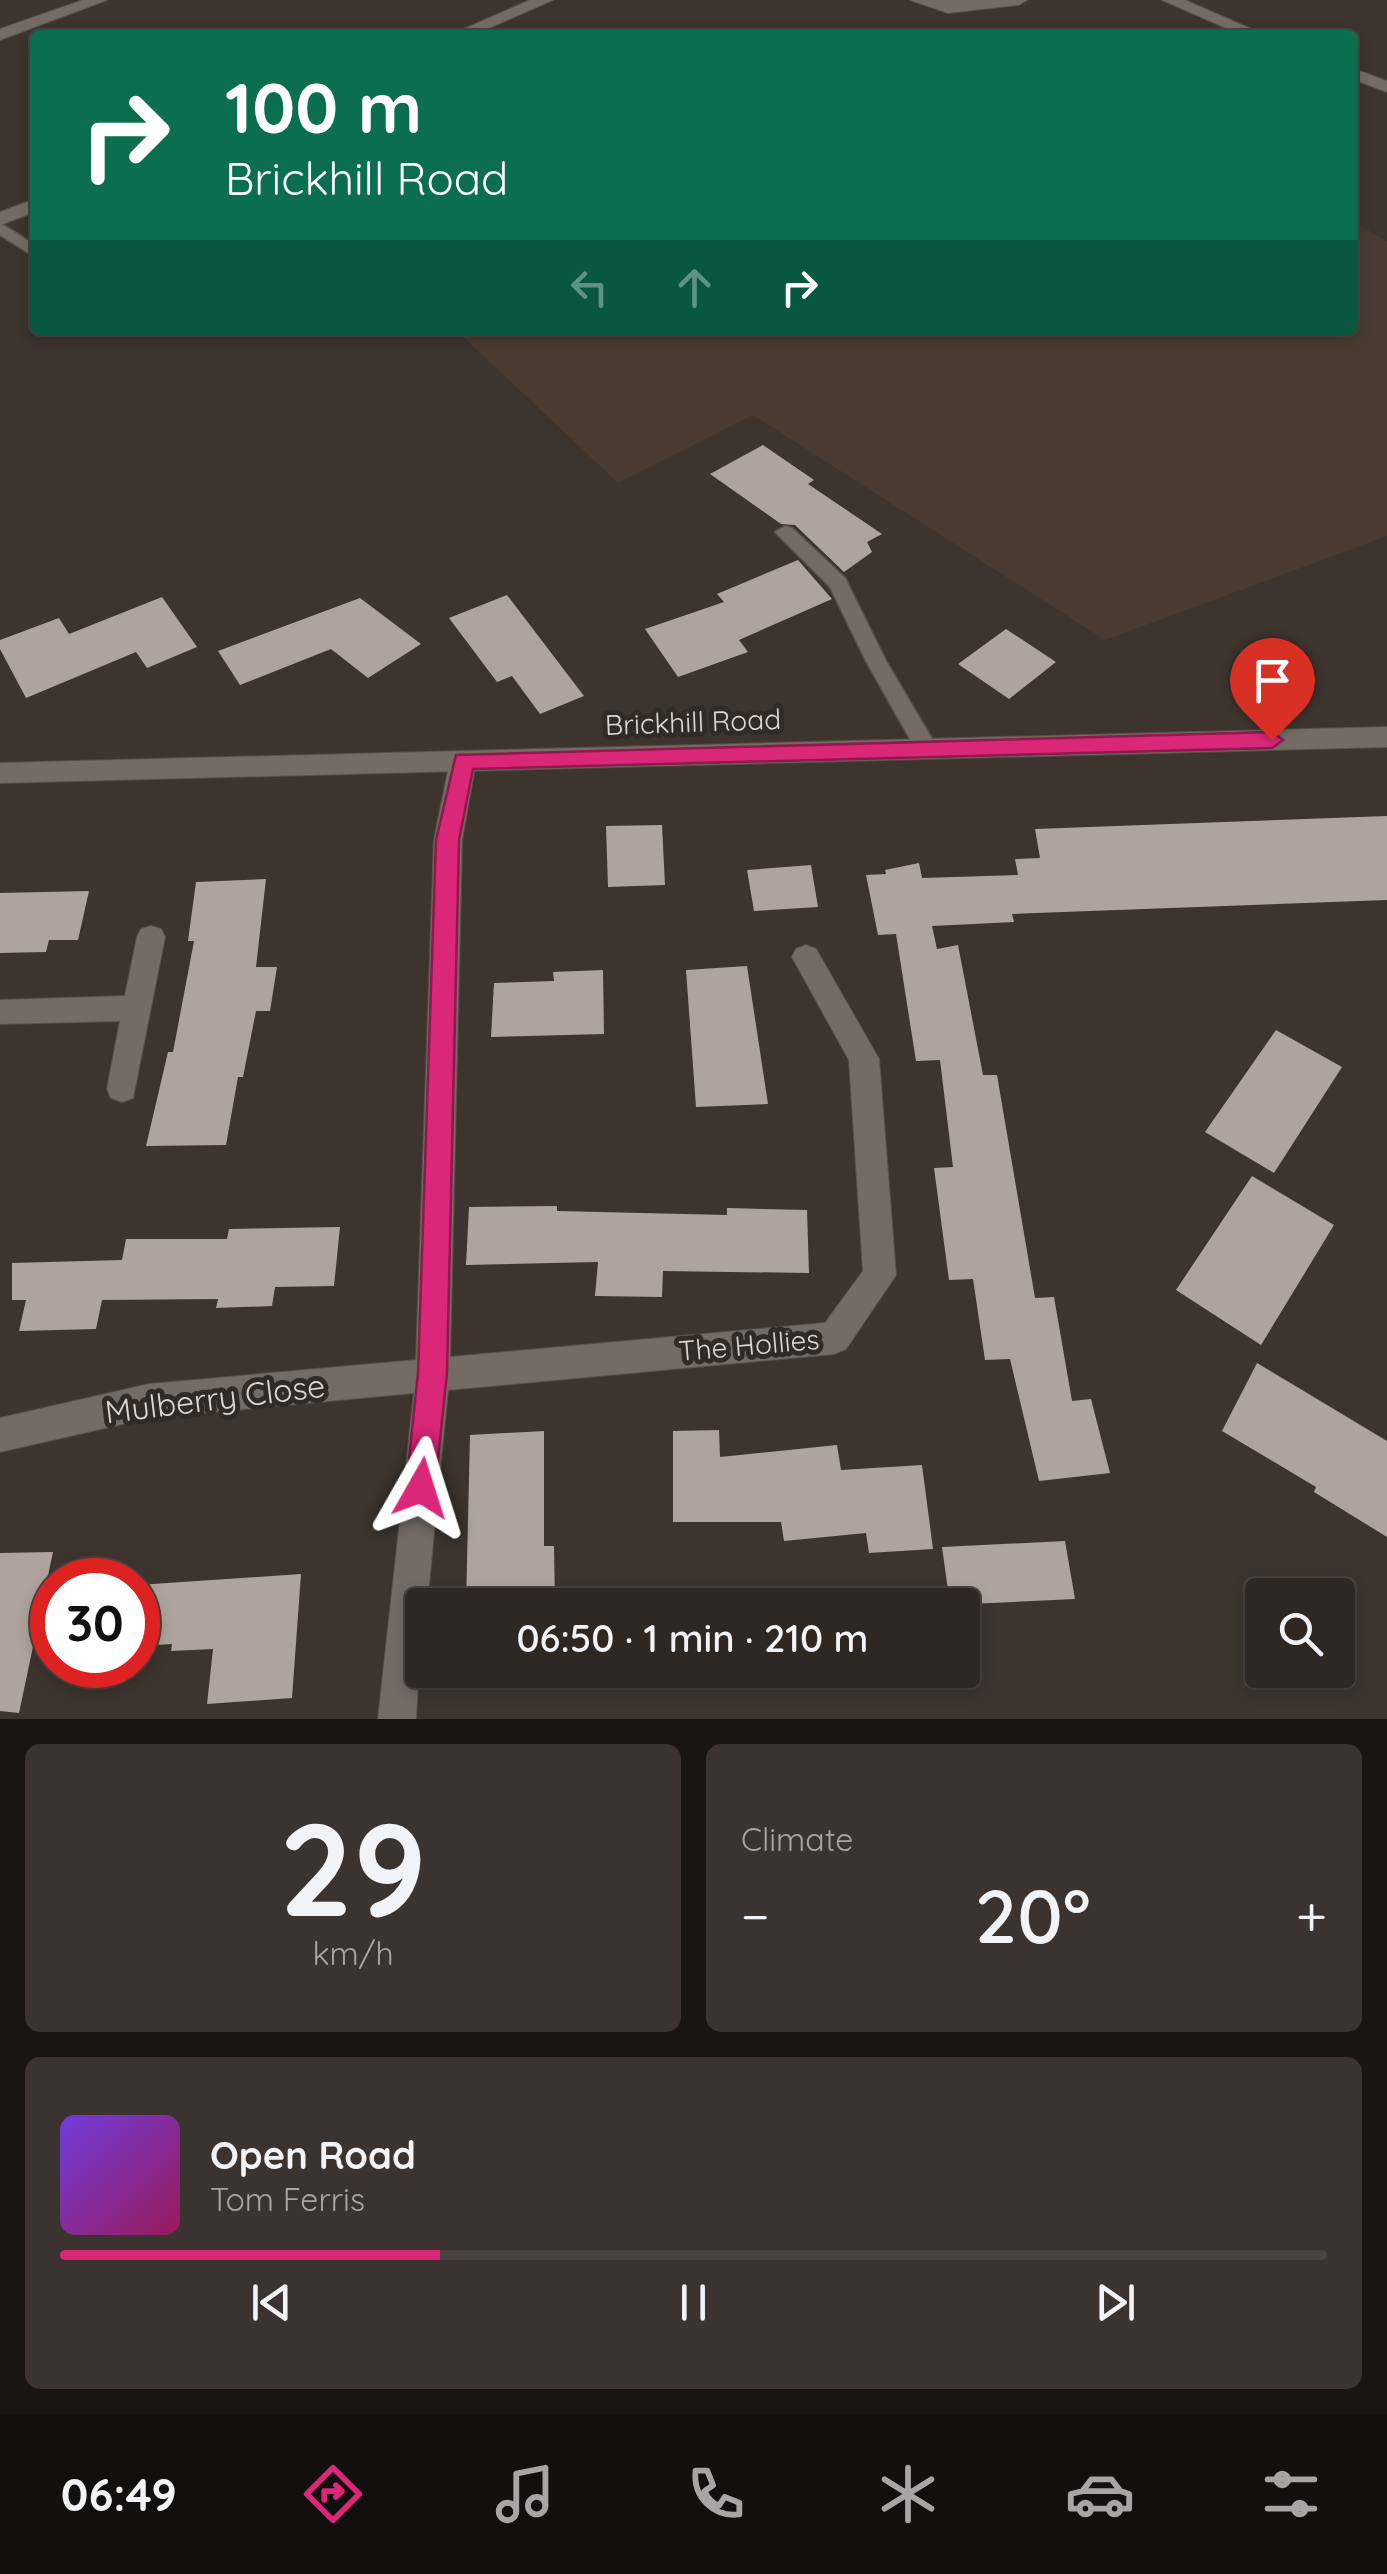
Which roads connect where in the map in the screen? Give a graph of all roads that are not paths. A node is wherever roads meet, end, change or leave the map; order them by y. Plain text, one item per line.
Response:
1 (99, 0) edge
2 (546, 0) edge
3 (918, 0) edge
4 (1019, 0) edge
5 (1170, 0) edge
6 (471, 30) edge
7 (1245, 30) edge
8 (0, 36) edge
9 (1358, 76) edge
10 (1387, 88) edge
11 (30, 207) edge
12 (0, 220) edge
13 (0, 228) edge
14 (30, 249) edge
15 (786, 532) dead end
16 (1387, 737) edge
17 (927, 749) junction
18 (464, 761) junction
19 (0, 773) edge
20 (151, 937) dead end
21 (806, 957) dead end
22 (138, 1008) junction
23 (0, 1012) edge
24 (122, 1089) dead end
25 (432, 1373) junction
26 (0, 1435) edge
27 (397, 1719) edge

1 - 8 street
2 - 6 street
3 - 4 street
5 - 7 street
9 - 10 street
11 - 12 street
13 - 14 lane
15 - 17 lane
16 - 17 street, Brickhill Road
17 - 18 street, Brickhill Road
18 - 19 street, Brickhill Road
18 - 25 street
20 - 22 street
21 - 25 street, The Hollies
22 - 23 street
22 - 24 street
25 - 26 street, Mulberry Close
25 - 27 street

